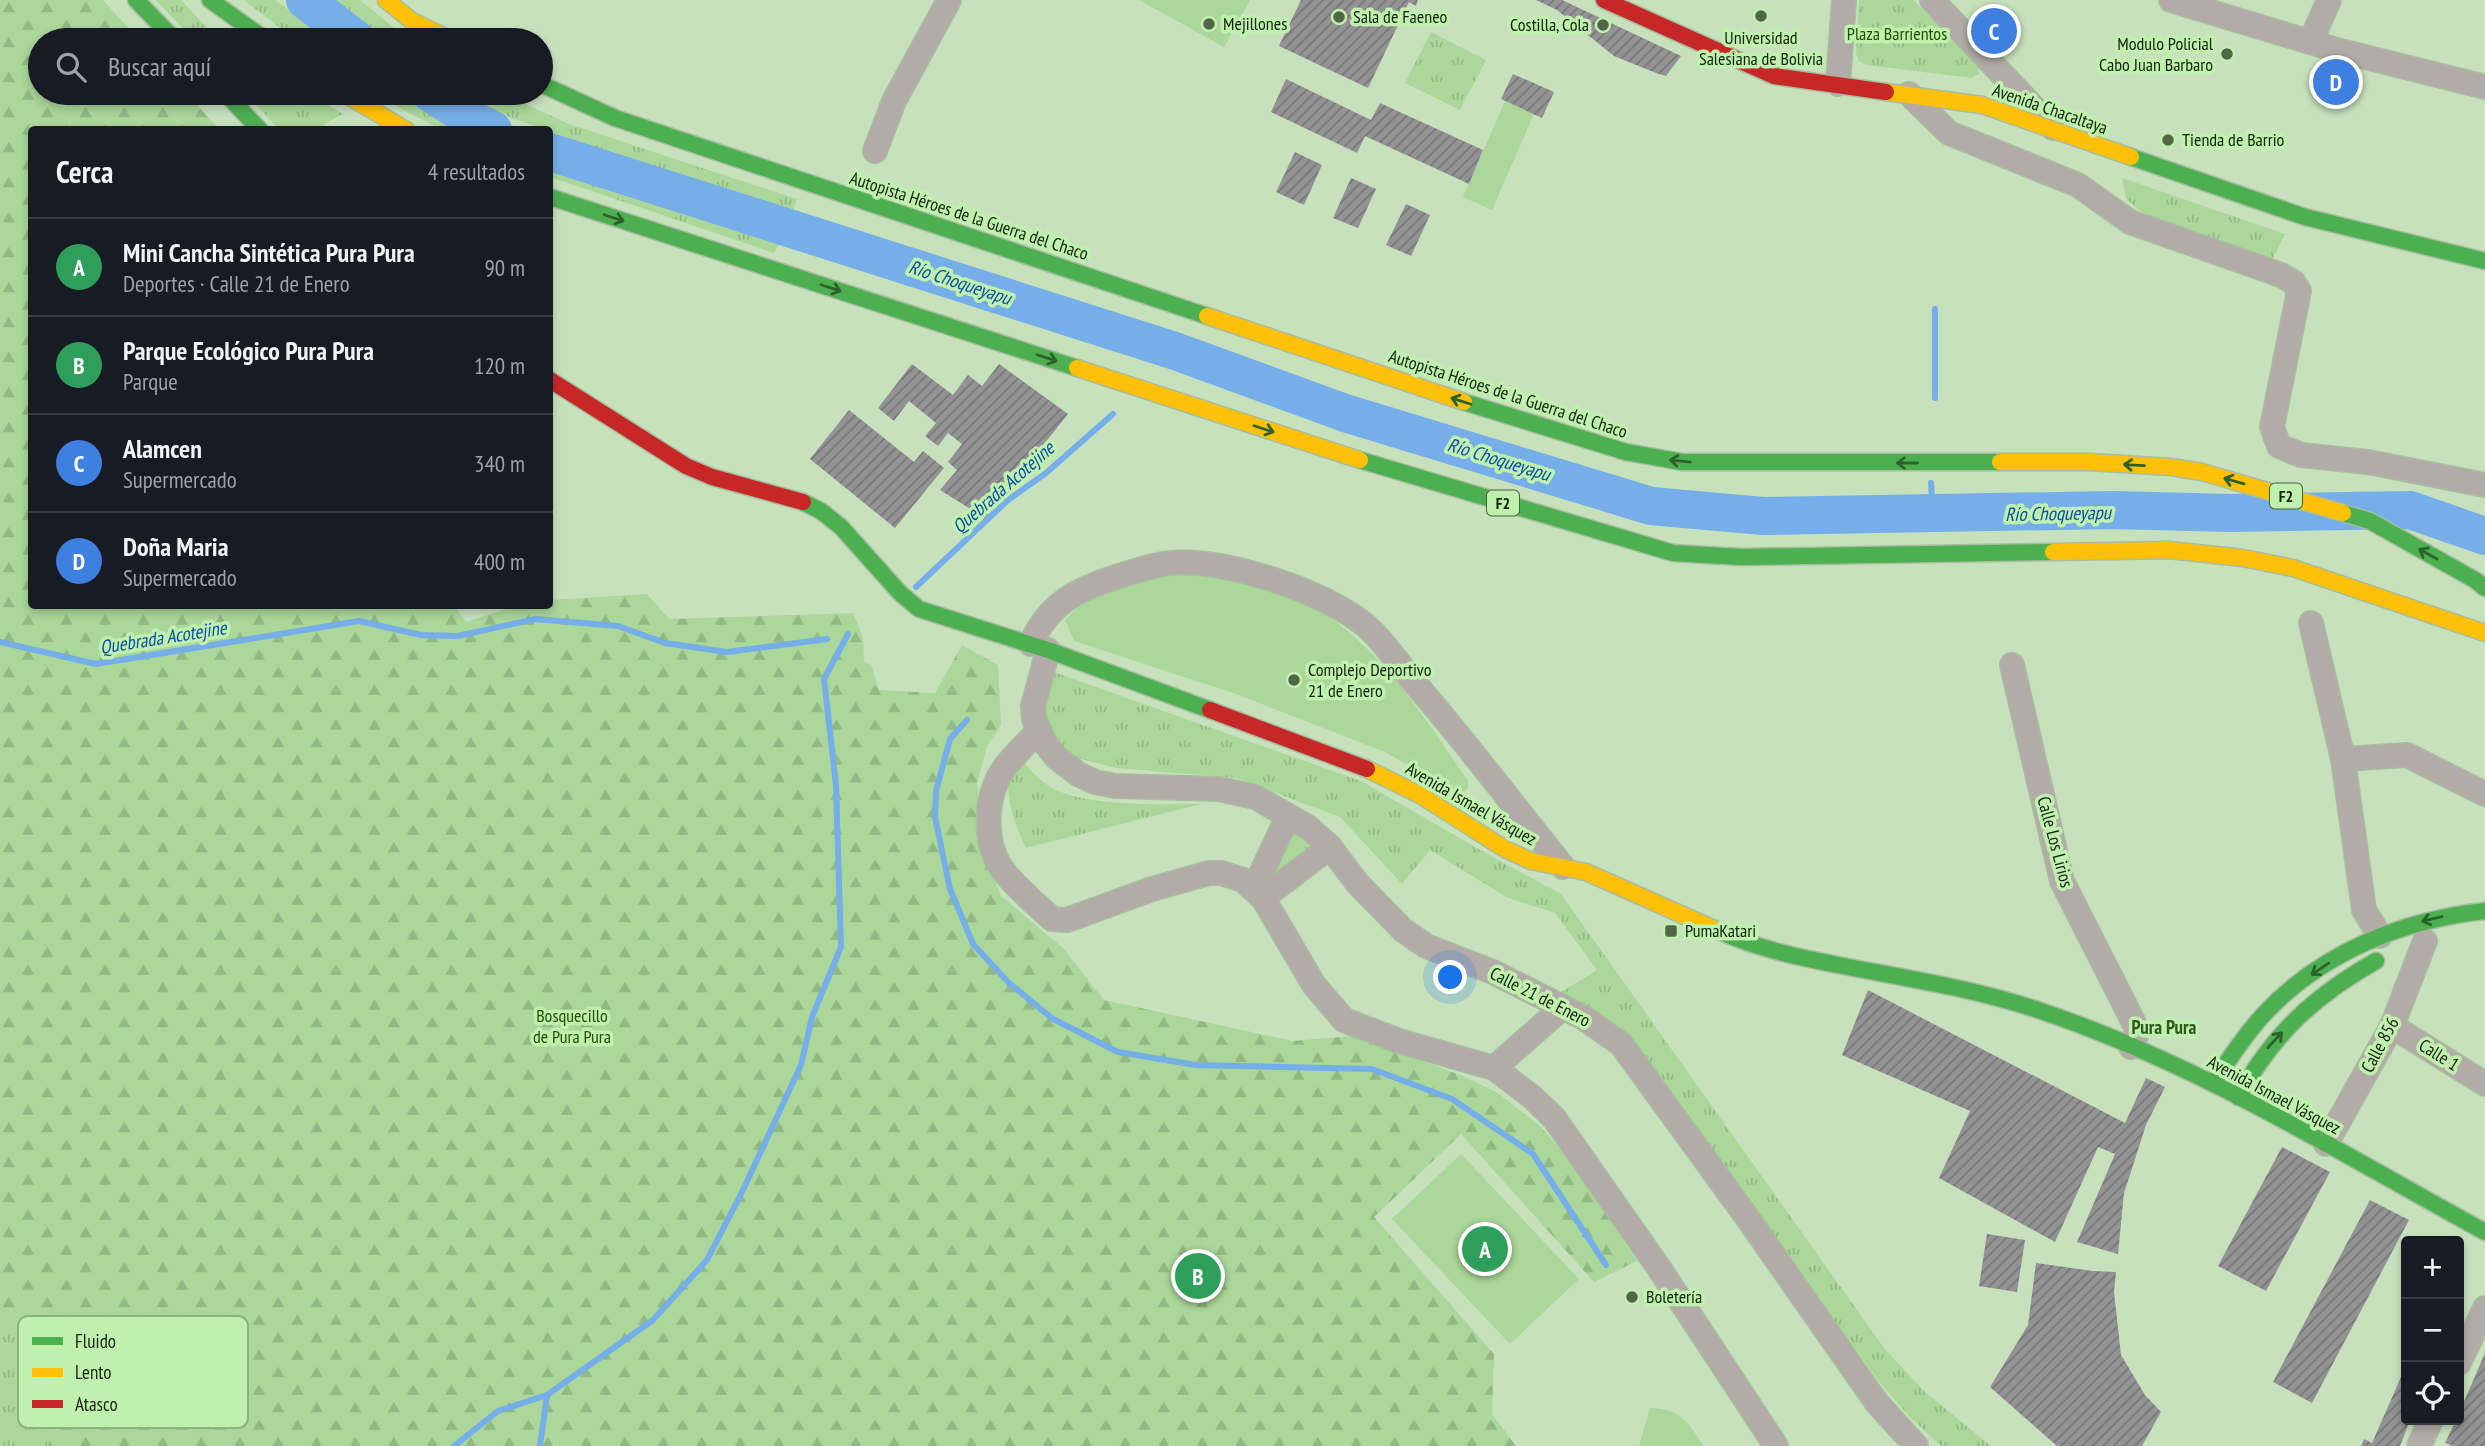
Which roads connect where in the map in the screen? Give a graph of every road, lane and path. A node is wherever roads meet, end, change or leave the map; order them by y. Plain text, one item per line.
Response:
1 (136, 0) edge
2 (211, 0) edge
3 (386, 0) edge
4 (949, 0) edge
5 (1604, 0) edge
6 (1844, 0) edge
7 (1931, 0) edge
8 (2171, 0) edge
9 (2329, 0) edge
10 (163, 28) edge
11 (250, 28) edge
12 (425, 28) edge
13 (2311, 41) junction
14 (1838, 84) junction
15 (2485, 87) edge
16 (553, 90) edge
17 (1909, 94) junction
18 (236, 105) edge
19 (363, 105) edge
20 (256, 126) edge
21 (399, 126) edge
22 (2058, 133) junction
23 (875, 151) dead end
24 (553, 198) edge
25 (2485, 261) edge
26 (553, 382) edge
27 (2485, 485) edge
28 (2485, 588) edge
29 (2311, 623) dead end
30 (2485, 633) edge
31 (1040, 647) junction
32 (2012, 665) dead end
33 (1040, 730) junction
34 (2343, 759) junction
35 (2485, 794) edge
36 (1289, 816) junction
37 (1330, 847) junction
38 (1563, 867) junction
39 (1259, 894) junction
40 (2485, 911) edge
41 (2432, 940) joint
42 (2392, 946) junction
43 (1562, 1008) junction
44 (2392, 1026) junction
45 (2131, 1047) junction
46 (1494, 1068) junction
47 (2213, 1083) junction
48 (2485, 1084) edge
49 (2238, 1097) junction
50 (2326, 1144) junction
51 (2485, 1232) edge
52 (2485, 1308) edge
53 (2459, 1362) edge
54 (2429, 1425) edge
55 (1776, 1446) edge
56 (1916, 1446) edge
57 (2419, 1446) edge

1 - 10 main road
2 - 11 main road
3 - 12 main road
4 - 23 street
5 - 14 main road, Avenida Chacaltaya
6 - 14 street
7 - 22 street
8 - 13 street
9 - 13 street
13 - 15 street
14 - 17 main road, Avenida Chacaltaya
28 -> 16 main road, Autopista Héroes de la Guerra del Chaco / F2
17 - 22 main road, Avenida Chacaltaya
17 - 27 street
18 - 20 main road
19 - 21 main road
22 - 25 main road, Avenida Chacaltaya
24 -> 30 main road, F2
26 - 31 main road, Avenida Ismael Vásquez
29 - 34 street
31 - 33 street, Calle 21 de Enero
31 - 38 main road, Avenida Ismael Vásquez
31 - 38 street, Calle 21 de Enero
32 - 45 street, Calle Los Lirios
33 - 36 street, Calle 21 de Enero
33 - 39 street
34 - 35 street
34 - 42 street
36 - 37 street, Calle 21 de Enero
36 - 39 street
37 - 39 street
37 - 43 street, Calle 21 de Enero
38 - 45 main road, Avenida Ismael Vásquez
39 - 46 street
40 -> 42 main road
41 - 42 main road
41 - 44 street, Calle 856
42 -> 47 main road
49 -> 42 main road
43 - 46 street
43 - 56 street, Calle 21 de Enero
44 - 48 street, Calle 1
44 - 50 street, Calle 856
45 - 47 main road, Avenida Ismael Vásquez
46 - 55 street
47 - 49 main road, Avenida Ismael Vásquez
49 - 50 main road, Avenida Ismael Vásquez
50 - 51 main road, Avenida Ismael Vásquez
52 - 53 street
54 - 57 street

